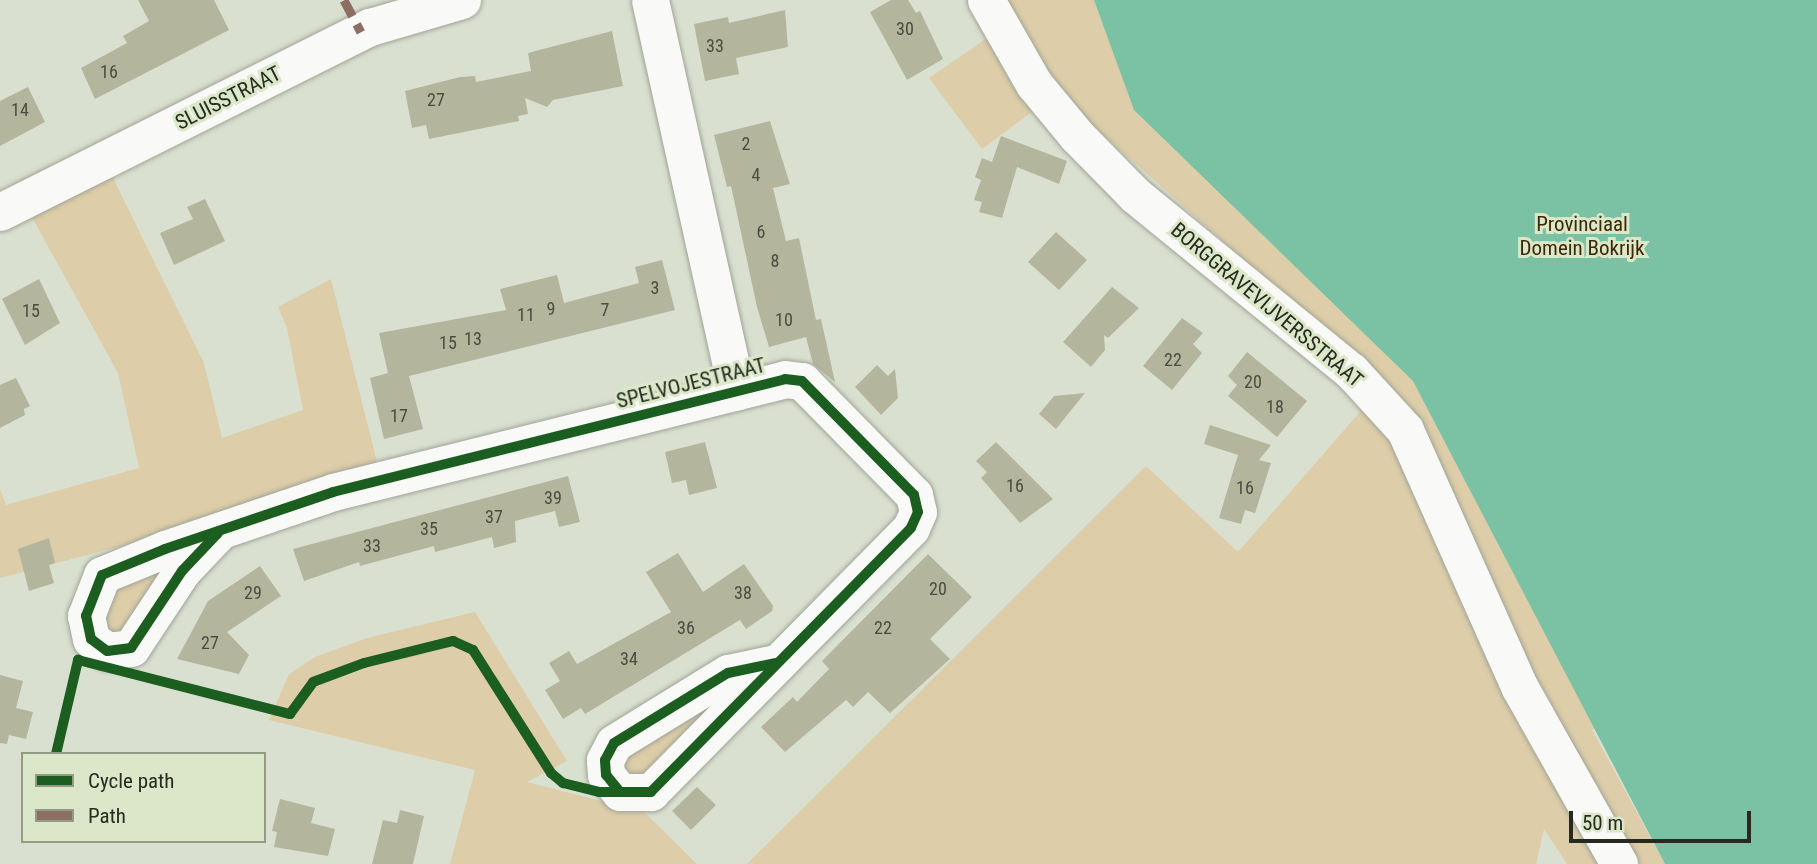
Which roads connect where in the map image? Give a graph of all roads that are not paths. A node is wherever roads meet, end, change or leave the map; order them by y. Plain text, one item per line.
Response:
1 (462, 0) edge
2 (650, 0) edge
3 (986, 0) edge
4 (0, 212) edge
5 (737, 391) junction
6 (218, 533) dead end
7 (775, 663) dead end
8 (1619, 864) edge

1 - 4 street, SLUISSTRAAT
2 - 5 street, SPELVOJESTRAAT
3 - 8 street, BORGGRAVEVIJVERSSTRAAT
5 - 6 street, SPELVOJESTRAAT
5 - 7 street, SPELVOJESTRAAT

